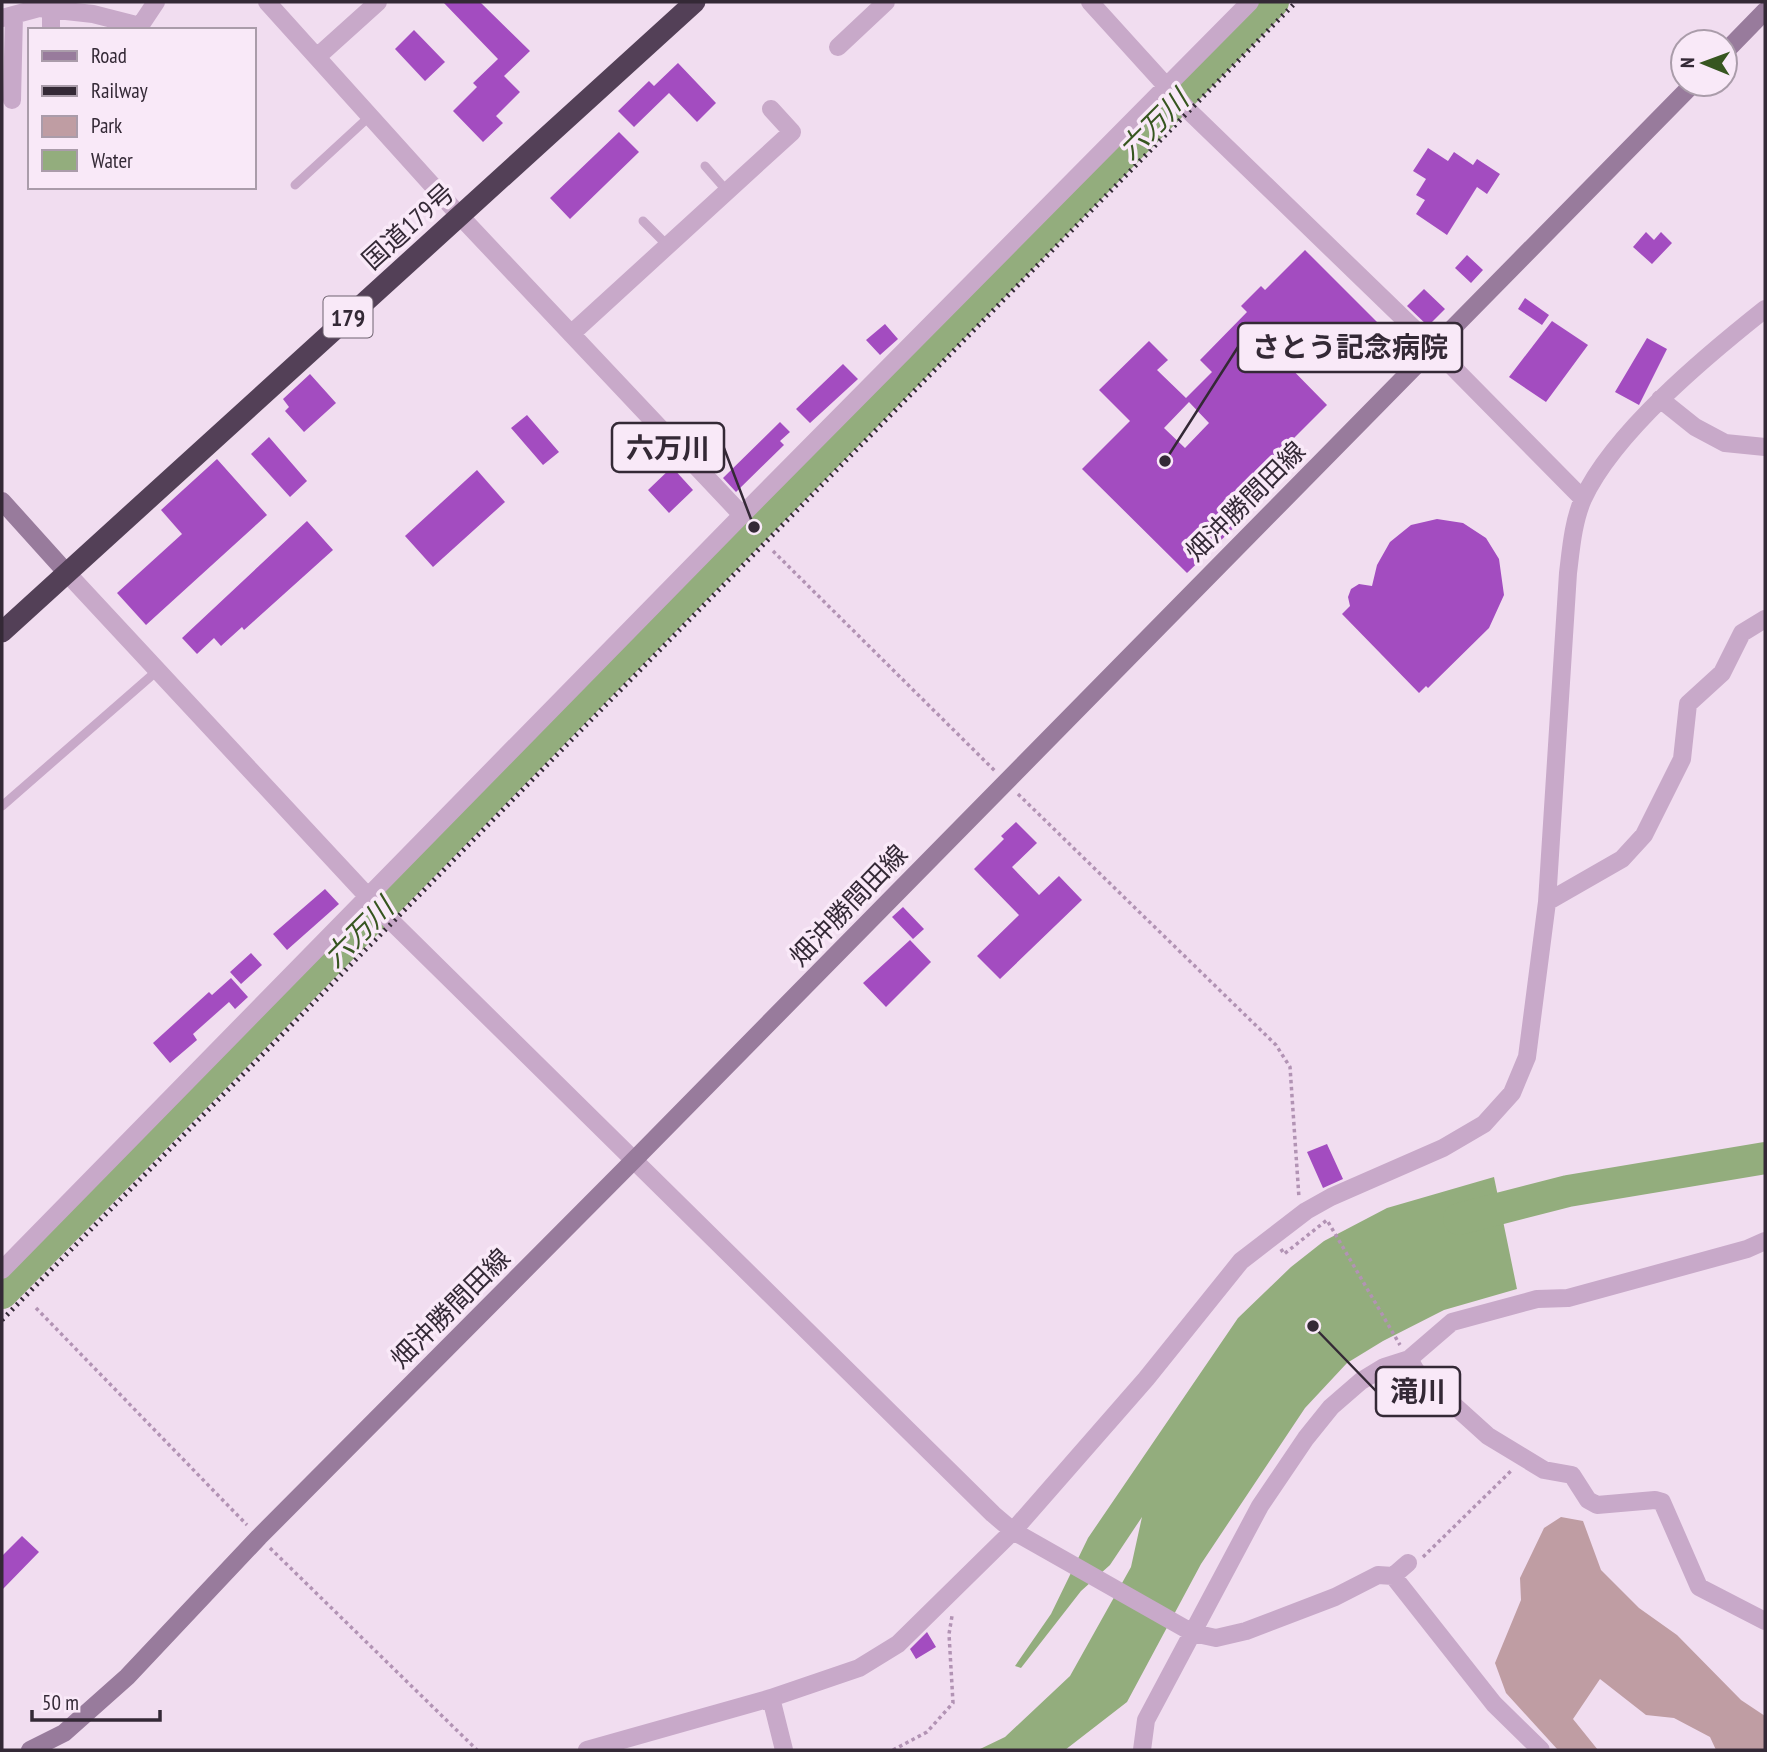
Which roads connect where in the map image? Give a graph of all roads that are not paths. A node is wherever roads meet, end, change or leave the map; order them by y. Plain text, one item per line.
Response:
1 (156, 2) edge
2 (267, 2) edge
3 (379, 2) edge
4 (695, 2) edge
5 (887, 2) edge
6 (1090, 2) edge
7 (1250, 2) edge
8 (51, 9) junction
9 (1765, 11) edge
10 (8, 16) edge
11 (93, 22) edge
12 (51, 28) edge
13 (1739, 38) edge
14 (838, 47) dead end
15 (317, 57) junction
16 (1167, 86) junction
17 (1679, 98) edge
18 (12, 100) dead end
19 (771, 109) dead end
20 (370, 116) junction
21 (705, 166) dead end
22 (295, 185) dead end
23 (727, 191) junction
24 (460, 216) junction
25 (643, 221) dead end
26 (668, 246) junction
27 (1765, 309) edge
28 (571, 334) junction
29 (1433, 347) junction
30 (1660, 399) junction
31 (1765, 447) edge
32 (1583, 499) junction
33 (2, 501) edge
34 (742, 514) junction
35 (66, 572) junction
36 (1765, 619) edge
37 (2, 632) edge
38 (158, 670) junction
39 (2, 806) edge
40 (369, 897) junction
41 (1548, 902) junction
42 (634, 1160) junction
43 (1765, 1241) edge
44 (2, 1270) edge
45 (1405, 1353) junction
46 (1013, 1531) junction
47 (1408, 1563) road end
48 (1393, 1576) junction
49 (1765, 1621) edge
50 (1193, 1633) junction
51 (771, 1698) junction
52 (30, 1750) edge
53 (587, 1750) edge
54 (784, 1750) edge
55 (1142, 1750) edge
56 (1541, 1750) edge

1 - 11 street
2 - 15 street
3 - 15 street
4 - 24 highway, 国道179号 / 179
5 - 14 street
6 - 16 street
7 - 16 street
8 - 10 street
8 - 11 street
8 - 12 street
9 - 13 main road
10 - 18 street
15 - 20 street
16 - 29 street
16 - 34 street
17 - 29 main road, 畑沖勝間田線
19 - 23 street
20 - 22 lane
20 - 24 street
21 - 23 lane
23 - 26 street
24 - 28 street
24 - 35 highway, 国道179号 / 179
25 - 26 lane
26 - 28 street
27 - 30 street
28 - 34 street
29 - 32 street
29 - 42 main road, 畑沖勝間田線
30 - 31 street
30 - 32 street
32 - 41 street
33 - 35 main road
34 - 40 street
35 - 37 highway, 国道179号 / 179
35 - 38 street
36 - 41 street
38 - 39 lane
38 - 40 street
40 - 42 street
40 - 44 street
41 - 46 street
42 - 46 street
42 - 52 main road, 畑沖勝間田線
43 - 45 street
45 - 49 street
45 - 50 street
46 - 50 street
46 - 51 street
47 - 48 street
48 - 50 street
48 - 56 street
50 - 55 street
51 - 53 street
51 - 54 street

